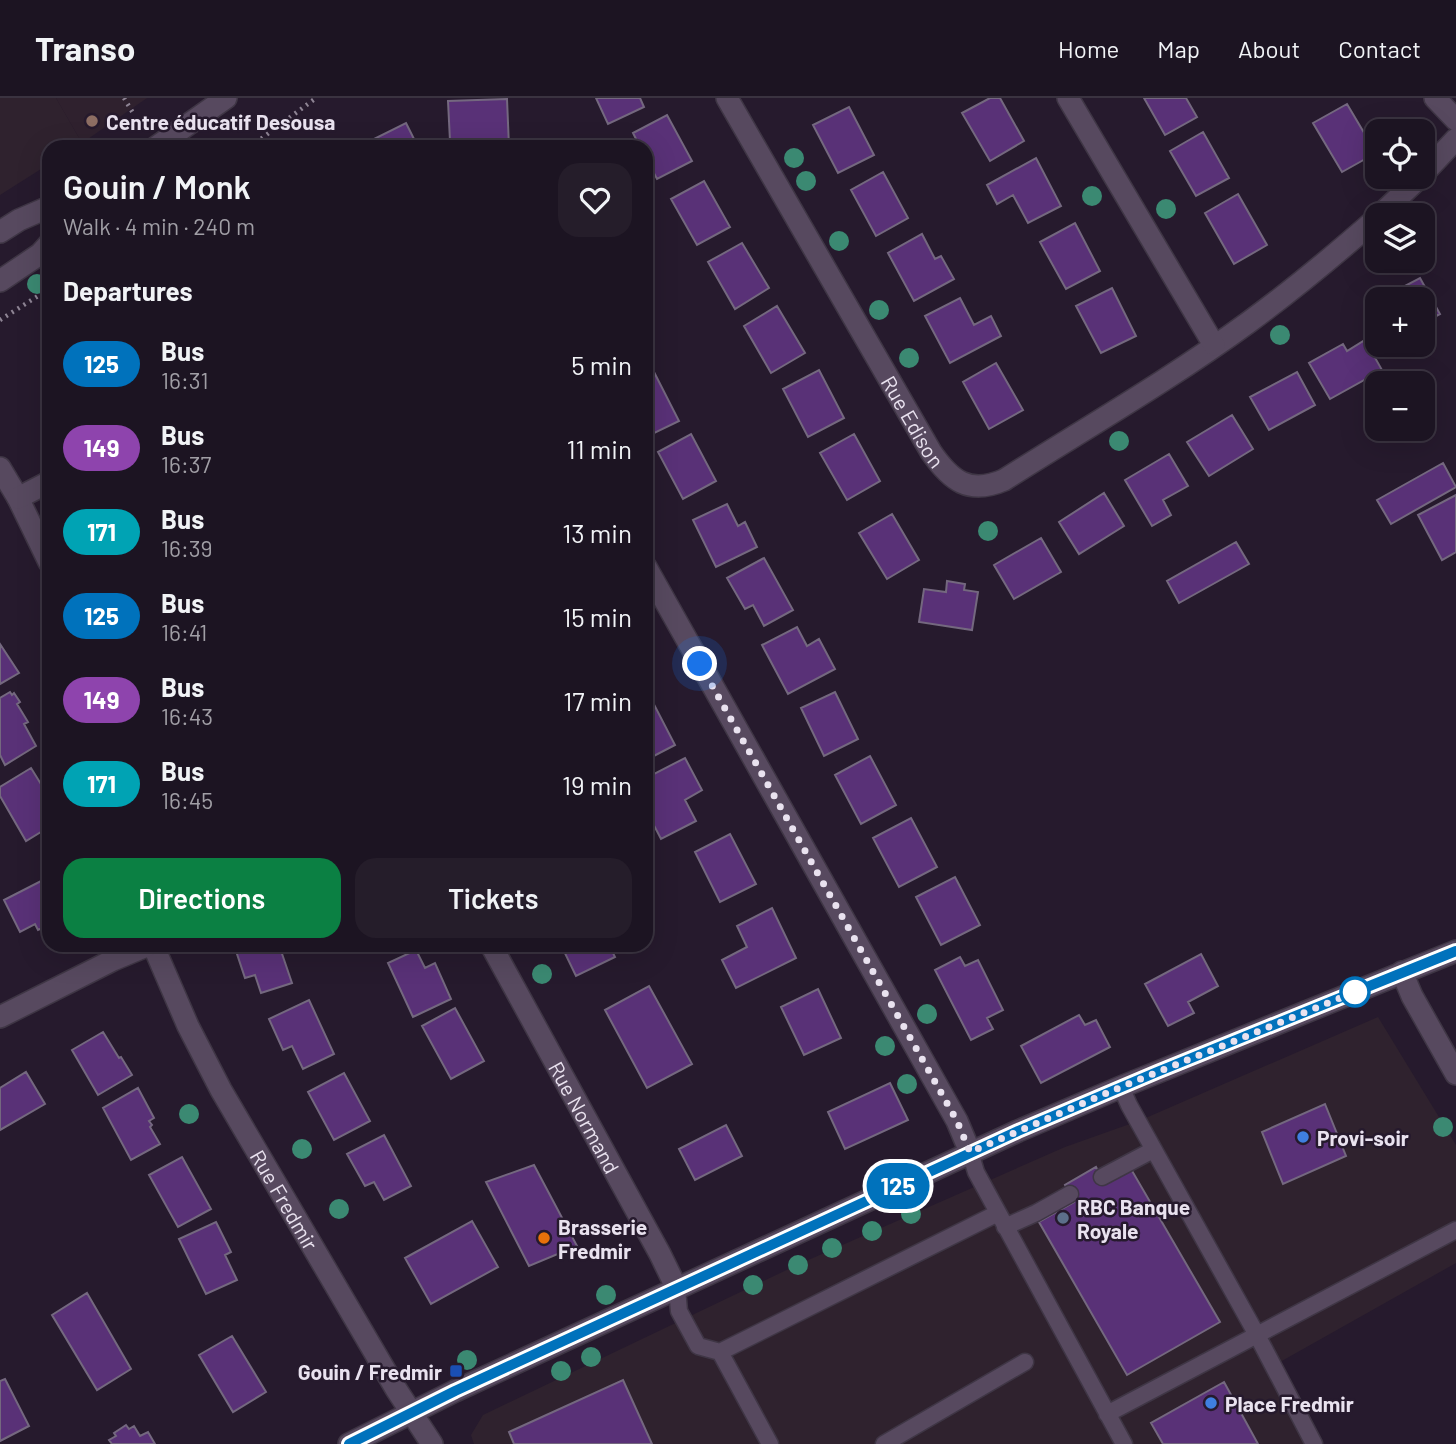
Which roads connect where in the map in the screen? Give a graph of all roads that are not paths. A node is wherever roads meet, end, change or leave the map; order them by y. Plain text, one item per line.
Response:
1 (727, 98) edge
2 (1069, 98) edge
3 (1436, 98) edge
4 (213, 102) edge
5 (1456, 120) edge
6 (1456, 139) edge
7 (165, 140) edge
8 (1435, 161) edge
9 (1407, 189) edge
10 (1393, 203) edge
11 (42, 210) edge
12 (1365, 228) edge
13 (0, 232) edge
14 (42, 252) edge
15 (0, 281) edge
16 (1214, 345) junction
17 (0, 468) edge
18 (42, 486) edge
19 (18, 498) junction
20 (42, 548) edge
21 (653, 579) edge
22 (1456, 951) edge
23 (133, 952) edge
24 (154, 952) edge
25 (495, 952) edge
26 (1402, 972) junction
27 (0, 1017) edge
28 (1456, 1074) edge
29 (1121, 1087) junction
30 (1153, 1150) junction
31 (970, 1152) junction
32 (1101, 1177) dead end
33 (1070, 1194) dead end
34 (1001, 1220) junction
35 (1456, 1230) edge
36 (677, 1289) junction
37 (1257, 1335) junction
38 (720, 1352) junction
39 (1025, 1362) dead end
40 (411, 1412) junction
41 (1107, 1414) junction
42 (349, 1444) edge
43 (432, 1444) edge
44 (770, 1444) edge
45 (884, 1444) edge
46 (1124, 1444) edge
47 (1314, 1444) edge

1 - 16 street, Rue Edison
2 - 16 street
3 - 5 street
4 - 7 street
6 - 8 street, Rue Edison
9 - 10 street, Rue Edison
11 - 13 street
12 - 16 street, Rue Edison
14 - 15 street
17 - 19 street
18 - 19 street
19 - 20 street
21 - 31 street
22 - 26 street
23 - 27 street
24 - 40 street, Rue Fredmir
25 - 36 street, Rue Normand
26 - 28 street
26 - 29 street
29 - 30 lane
29 - 31 street
30 - 32 lane
30 - 37 lane
31 - 34 lane
31 - 36 street
33 - 34 lane
34 - 38 lane
34 - 41 lane
35 - 37 lane
36 - 38 lane
36 - 40 street
37 - 41 lane
37 - 47 lane
38 - 44 lane
39 - 45 lane
40 - 42 street
40 - 43 street, Rue Fredmir
41 - 46 lane

